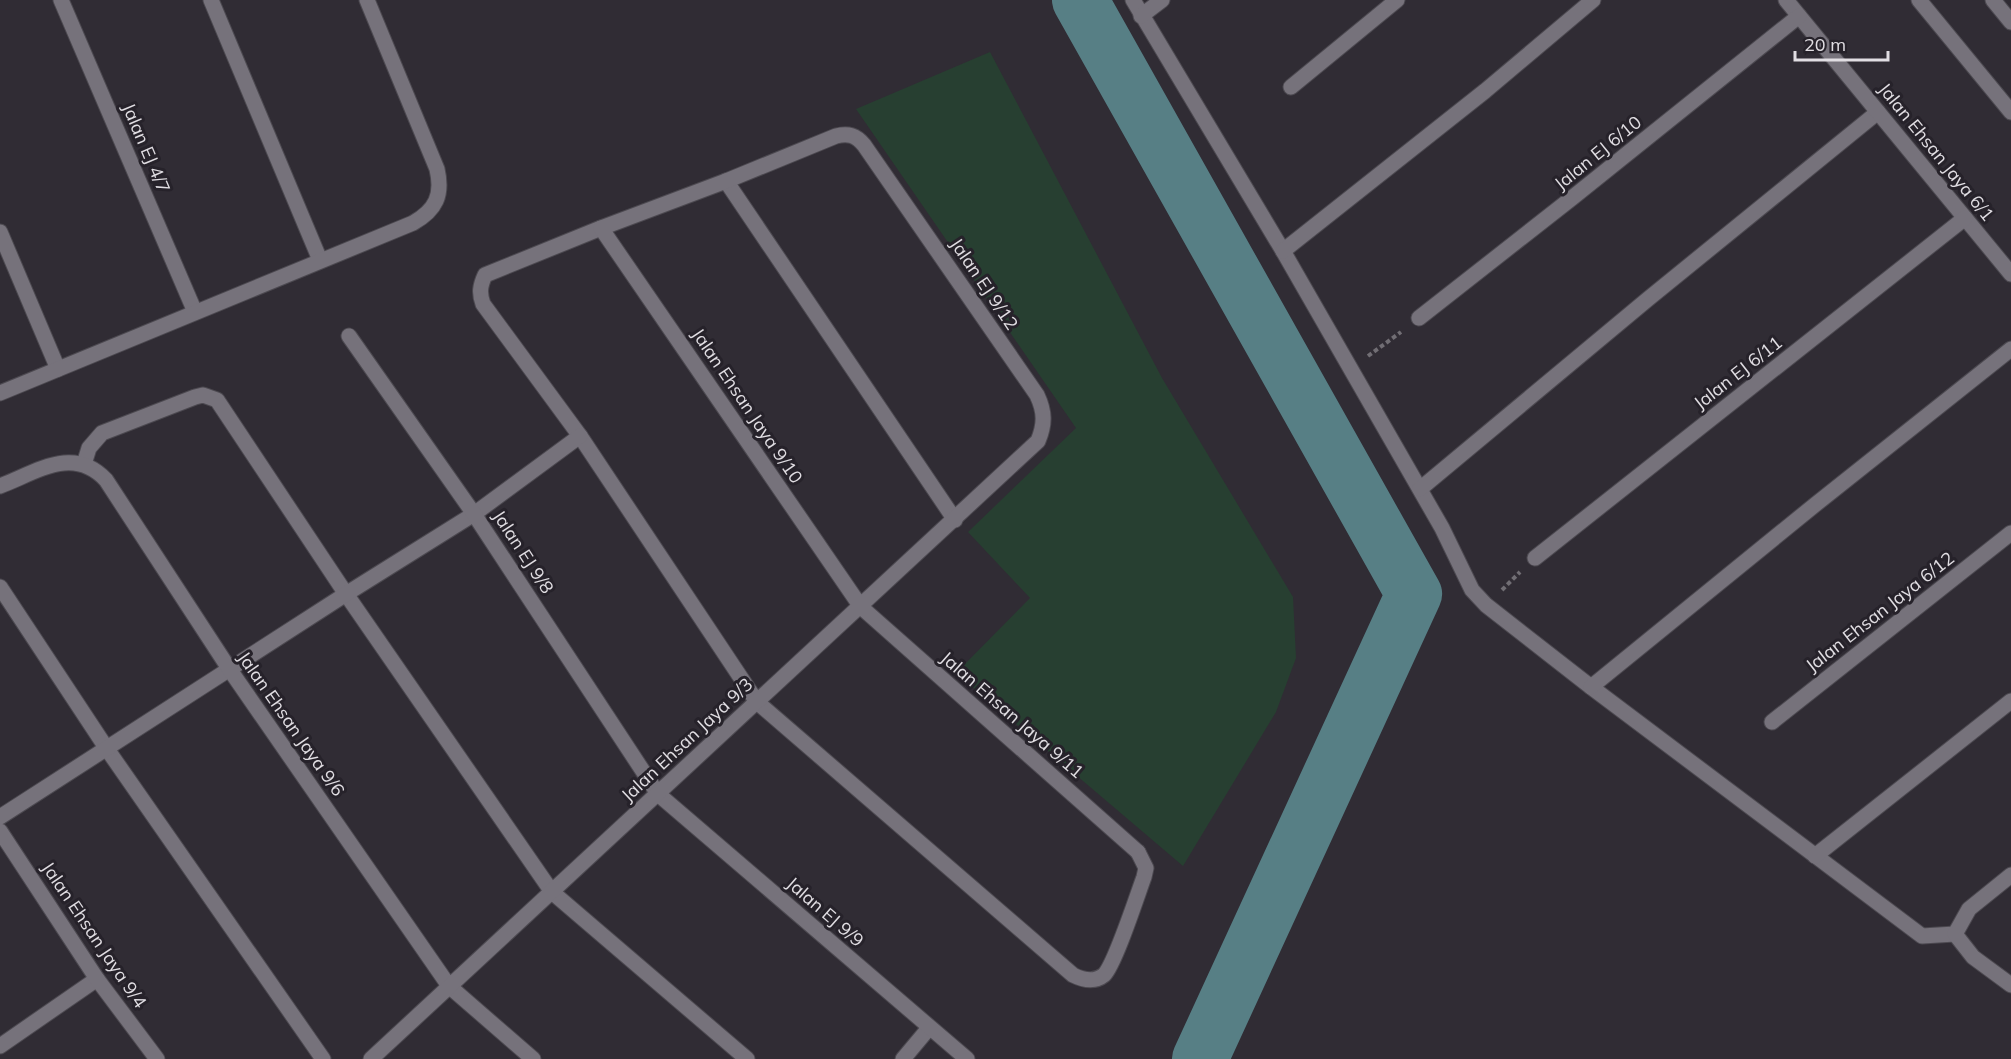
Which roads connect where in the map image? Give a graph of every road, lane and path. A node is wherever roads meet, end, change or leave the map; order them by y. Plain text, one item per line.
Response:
1 (61, 0) edge
2 (211, 0) edge
3 (367, 0) edge
4 (1133, 0) edge
5 (1162, 0) edge
6 (1397, 0) edge
7 (1593, 0) edge
8 (1786, 0) edge
9 (1919, 0) edge
10 (1993, 0) edge
11 (1141, 16) junction
12 (1799, 16) junction
13 (2011, 22) edge
14 (1291, 87) dead end
15 (1878, 112) junction
16 (2011, 112) edge
17 (726, 181) junction
18 (1965, 218) junction
19 (601, 228) junction
20 (0, 232) edge
21 (1283, 251) junction
22 (320, 260) junction
23 (2011, 274) edge
24 (195, 312) junction
25 (1419, 318) joint
26 (349, 336) dead end
27 (2011, 350) edge
28 (58, 369) junction
29 (1351, 369) junction
30 (0, 393) edge
31 (580, 436) junction
32 (1029, 450) joint
33 (84, 464) junction
34 (0, 486) edge
35 (1420, 489) junction
36 (474, 514) junction
37 (955, 520) junction
38 (2011, 533) edge
39 (1535, 558) joint
40 (0, 587) edge
41 (346, 594) junction
42 (1486, 605) junction
43 (861, 607) junction
44 (230, 670) junction
45 (1591, 687) junction
46 (2011, 701) edge
47 (757, 702) junction
48 (1772, 722) dead end
49 (107, 749) junction
50 (658, 794) junction
51 (0, 817) edge
52 (0, 831) edge
53 (1815, 856) junction
54 (2011, 874) edge
55 (552, 891) junction
56 (1954, 934) junction
57 (97, 979) junction
58 (2011, 985) edge
59 (449, 986) junction
60 (929, 1028) junction
61 (0, 1046) edge
62 (157, 1059) edge
63 (323, 1059) edge
64 (370, 1059) edge
65 (533, 1059) edge
66 (747, 1059) edge
67 (903, 1059) edge
68 (967, 1059) edge

1 - 24 street, Jalan EJ 4/7
2 - 22 street
3 - 22 street
4 - 11 street
5 - 11 street
6 - 14 street
7 - 21 street
8 - 12 street, Jalan Ehsan Jaya 6/1
9 - 16 street
10 - 13 street
11 - 21 street
12 - 15 street, Jalan Ehsan Jaya 6/1
12 - 25 street, Jalan EJ 6/10
15 - 18 street, Jalan Ehsan Jaya 6/1
15 - 35 street
17 - 19 street
17 - 32 street, Jalan EJ 9/12
17 - 37 street
18 - 23 street, Jalan Ehsan Jaya 6/1
18 - 39 street, Jalan EJ 6/11
19 - 31 street
19 - 43 street, Jalan Ehsan Jaya 9/10
20 - 28 street
21 - 29 street
22 - 24 street
24 - 28 street
25 - 29 path
26 - 36 street, Jalan EJ 9/8
27 - 45 street
28 - 30 street
29 - 35 street
31 - 36 street
31 - 47 street
32 - 37 street, Jalan Ehsan Jaya 9/3
33 - 34 street
33 - 41 street
33 - 44 street, Jalan Ehsan Jaya 9/6
35 - 42 street
36 - 41 street
36 - 50 street, Jalan EJ 9/8
37 - 43 street, Jalan Ehsan Jaya 9/3
38 - 48 street, Jalan Ehsan Jaya 6/12
39 - 42 path
40 - 49 street
41 - 44 street
41 - 55 street
42 - 45 street
43 - 47 street, Jalan Ehsan Jaya 9/3
43 - 47 street, Jalan Ehsan Jaya 9/11
44 - 49 street
44 - 59 street, Jalan Ehsan Jaya 9/6
45 - 53 street
46 - 53 street
47 - 50 street, Jalan Ehsan Jaya 9/3
49 - 51 street
49 - 63 street
50 - 55 street, Jalan Ehsan Jaya 9/3
50 - 60 street, Jalan EJ 9/9
52 - 57 street, Jalan Ehsan Jaya 9/4
53 - 56 street
54 - 56 street
55 - 59 street, Jalan Ehsan Jaya 9/3
55 - 66 street
56 - 58 street
57 - 61 street
57 - 62 street, Jalan Ehsan Jaya 9/4
59 - 64 street, Jalan Ehsan Jaya 9/3
59 - 65 street, Jalan Ehsan Jaya 9/6
60 - 67 street
60 - 68 street, Jalan EJ 9/9

